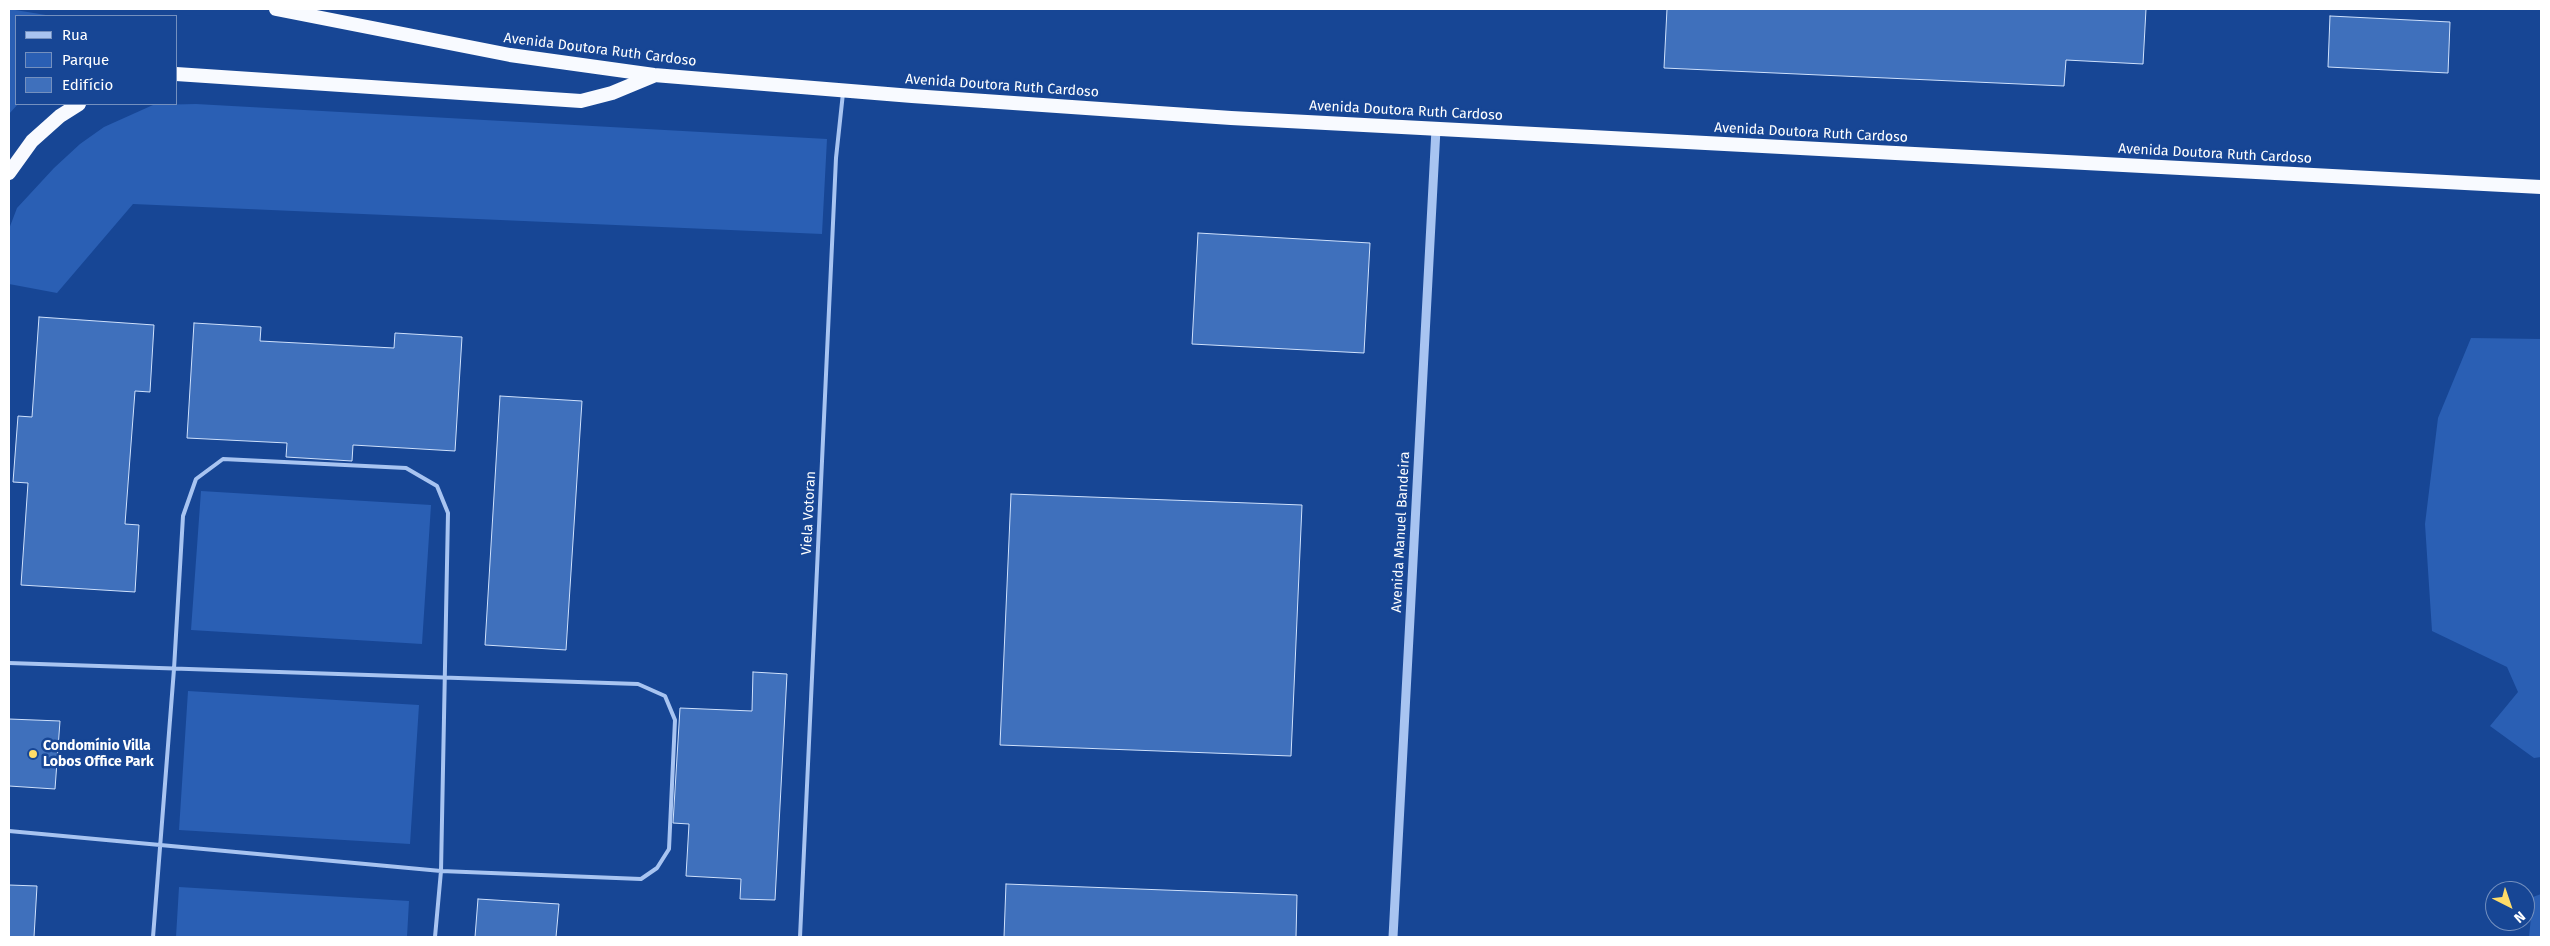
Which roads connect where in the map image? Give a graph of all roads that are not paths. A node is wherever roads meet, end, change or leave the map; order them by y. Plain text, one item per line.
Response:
1 (276, 9) edge
2 (178, 74) edge
3 (654, 75) junction
4 (844, 90) junction
5 (77, 105) edge
6 (1436, 128) junction
7 (9, 173) edge
8 (2541, 187) edge
9 (9, 664) edge
10 (174, 669) junction
11 (444, 678) junction
12 (9, 831) edge
13 (160, 844) junction
14 (441, 871) junction
15 (153, 937) edge
16 (435, 937) edge
17 (800, 937) edge
18 (1393, 937) edge

1 - 3 highway, Avenida Doutora Ruth Cardoso
2 - 3 highway
3 - 4 highway, Avenida Doutora Ruth Cardoso
4 - 6 highway, Avenida Doutora Ruth Cardoso
4 - 17 lane, Viela Votoran
5 - 7 highway
6 - 8 highway, Avenida Doutora Ruth Cardoso
6 - 18 street, Avenida Manuel Bandeira
9 - 10 lane
10 - 11 lane
10 - 11 lane
10 - 13 lane
11 - 14 lane
11 - 14 lane
12 - 13 lane
13 - 14 lane
13 - 15 lane
14 - 16 lane

